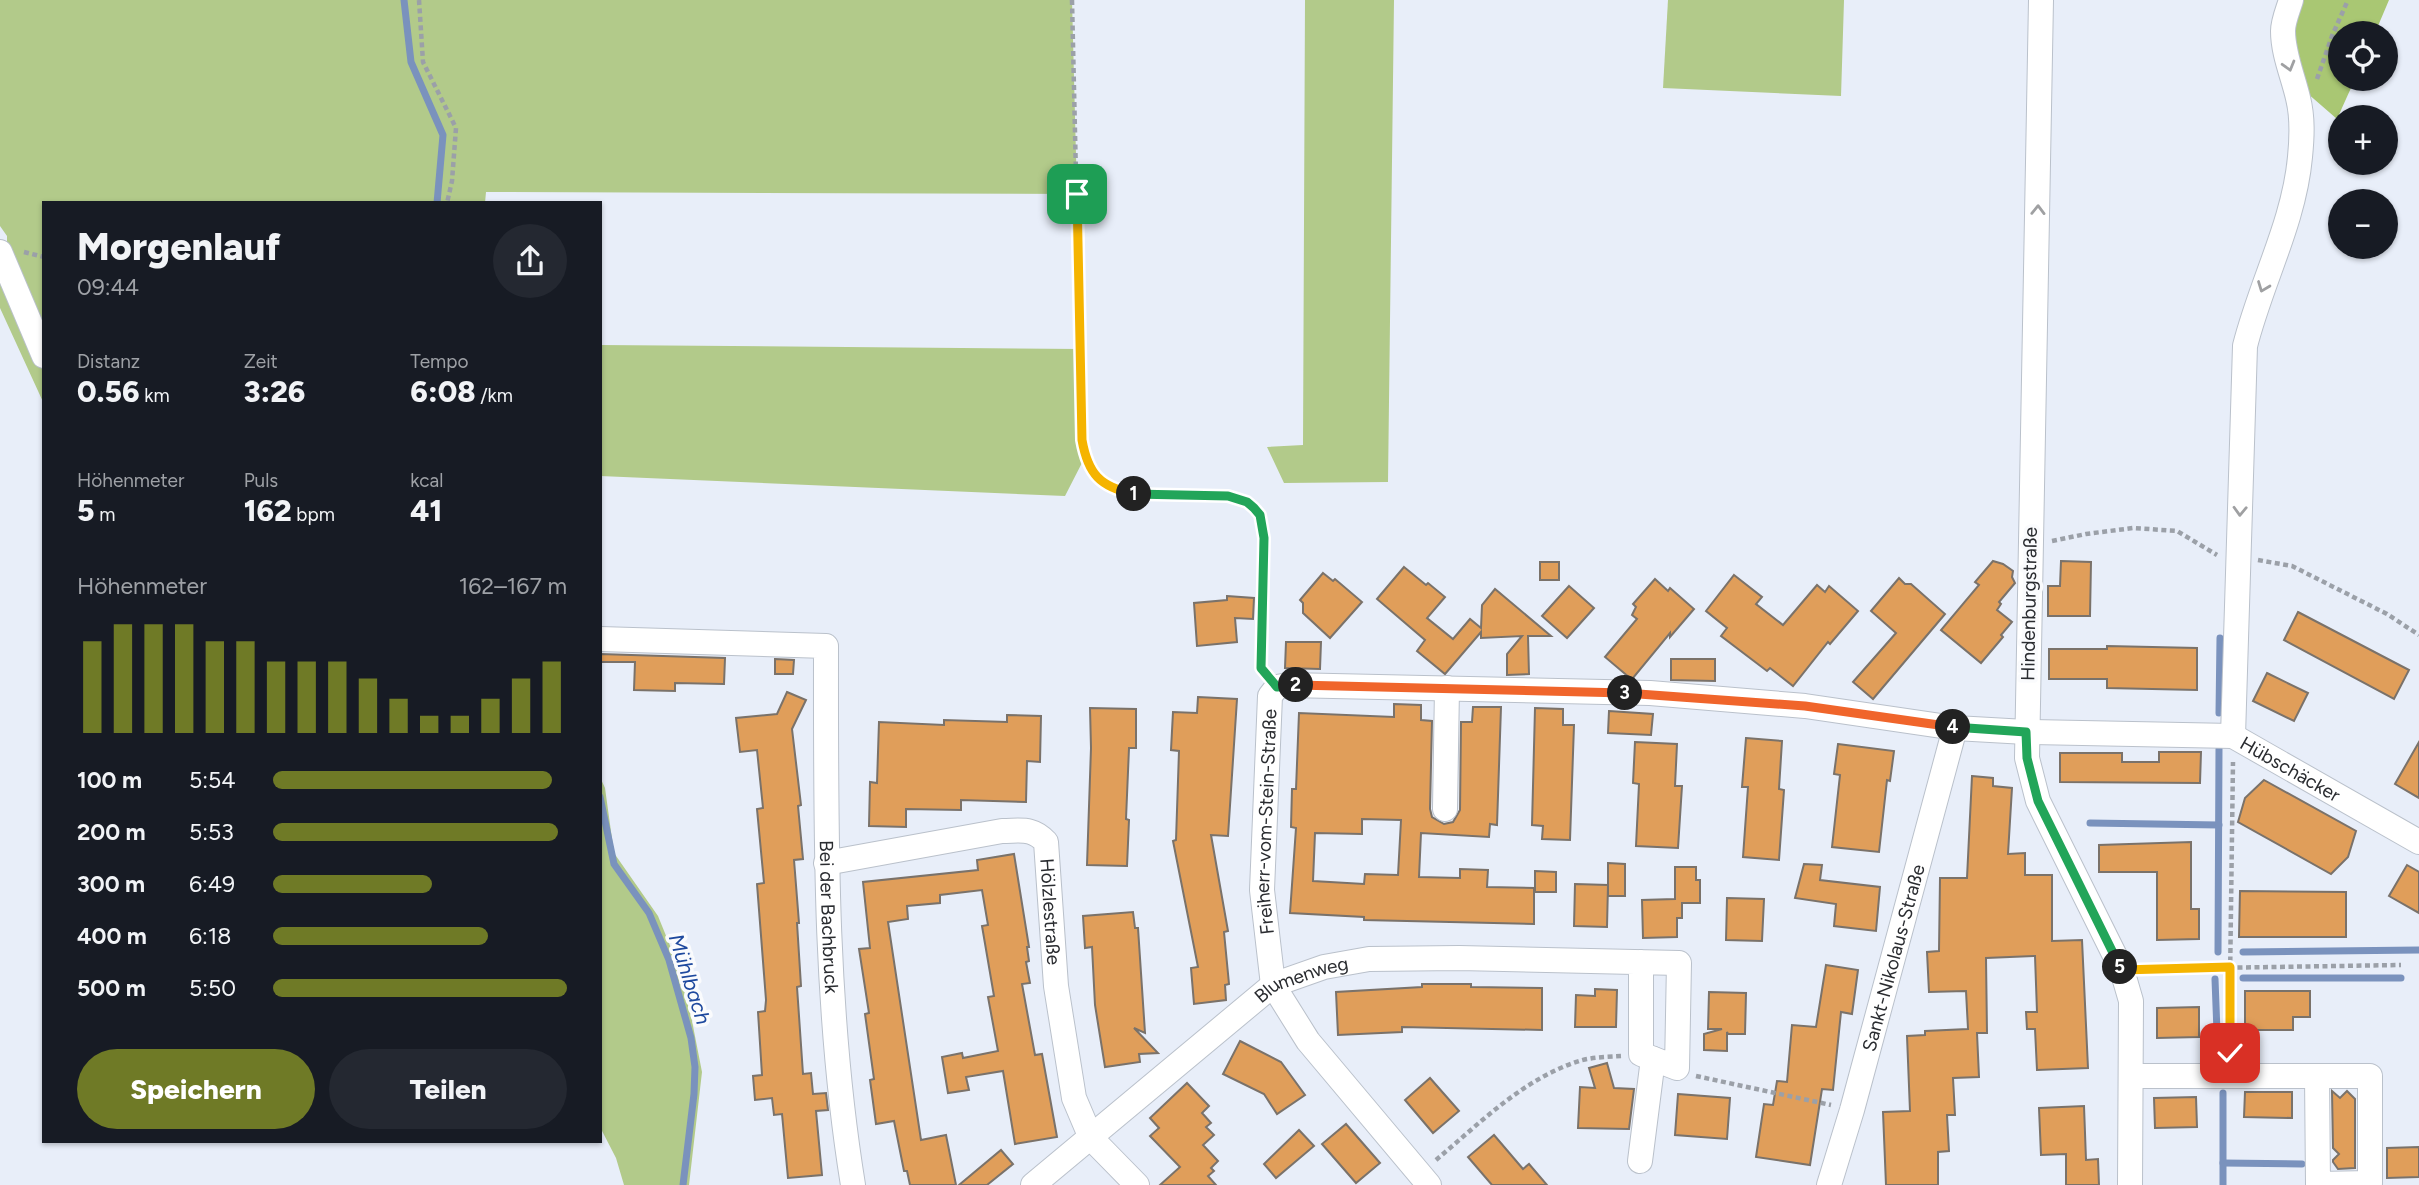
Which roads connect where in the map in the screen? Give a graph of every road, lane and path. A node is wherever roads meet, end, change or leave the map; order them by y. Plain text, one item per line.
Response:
1 (419, 0) edge
2 (1072, 0) edge
3 (2041, 0) edge
4 (2291, 0) edge
5 (2348, 0) edge
6 (2315, 86) dead end
7 (447, 201) edge
8 (0, 252) edge
9 (42, 351) edge
10 (2031, 545) junction
11 (2239, 563) junction
12 (2419, 635) edge
13 (602, 639) edge
14 (1447, 688) junction
15 (1273, 692) junction
16 (1955, 728) junction
17 (2026, 732) junction
18 (2233, 736) junction
19 (1445, 810) dead end
20 (2419, 842) edge
21 (826, 863) junction
22 (1641, 962) junction
23 (2401, 965) dead end
24 (2230, 967) junction
25 (2122, 970) junction
26 (1273, 985) junction
27 (1647, 1056) junction
28 (1677, 1068) junction
29 (2131, 1076) junction
30 (2229, 1076) junction
31 (2317, 1076) junction
32 (1852, 1110) junction
33 (1091, 1138) junction
34 (1640, 1161) dead end
35 (1424, 1180) edge
36 (853, 1185) edge
37 (1033, 1185) edge
38 (1137, 1185) edge
39 (1829, 1185) edge
40 (2130, 1185) edge

1 - 7 path
2 - 15 path
10 -> 3 street, Hindenburgstraße
4 -> 11 street
5 - 6 path
8 - 9 street
10 - 11 path
10 - 17 street, Hindenburgstraße
11 - 12 path
11 - 18 street
13 - 21 street, Bei der Bachbruck
14 - 15 street, Hübschäcker
14 - 16 street, Hübschäcker
14 - 19 street
15 - 26 street, Freiherr-vom-Stein-Straße
16 - 17 street, Hübschäcker
16 - 32 street, Sankt-Nikolaus-Straße
17 - 18 street, Hübschäcker
17 - 25 street, Hindenburgstraße
18 - 20 street, Hübschäcker
18 - 24 path
21 - 33 street, Hölzlestraße
21 - 36 street, Bei der Bachbruck
22 - 26 street, Blumenweg
22 - 27 street
22 - 28 street, Blumenweg
23 - 24 path
24 - 25 path
24 - 30 path
25 - 29 street, Hindenburgstraße
26 - 33 street, Blumenweg
26 - 35 street, Freiherr-vom-Stein-Straße
27 - 28 street
27 - 34 street
27 - 35 path
28 - 32 path
29 - 30 street
29 - 40 street, Hindenburgstraße
30 - 31 street
31 - 31 street
32 - 39 street, Sankt-Nikolaus-Straße
33 - 37 street, Blumenweg
33 - 38 street, Hölzlestraße

